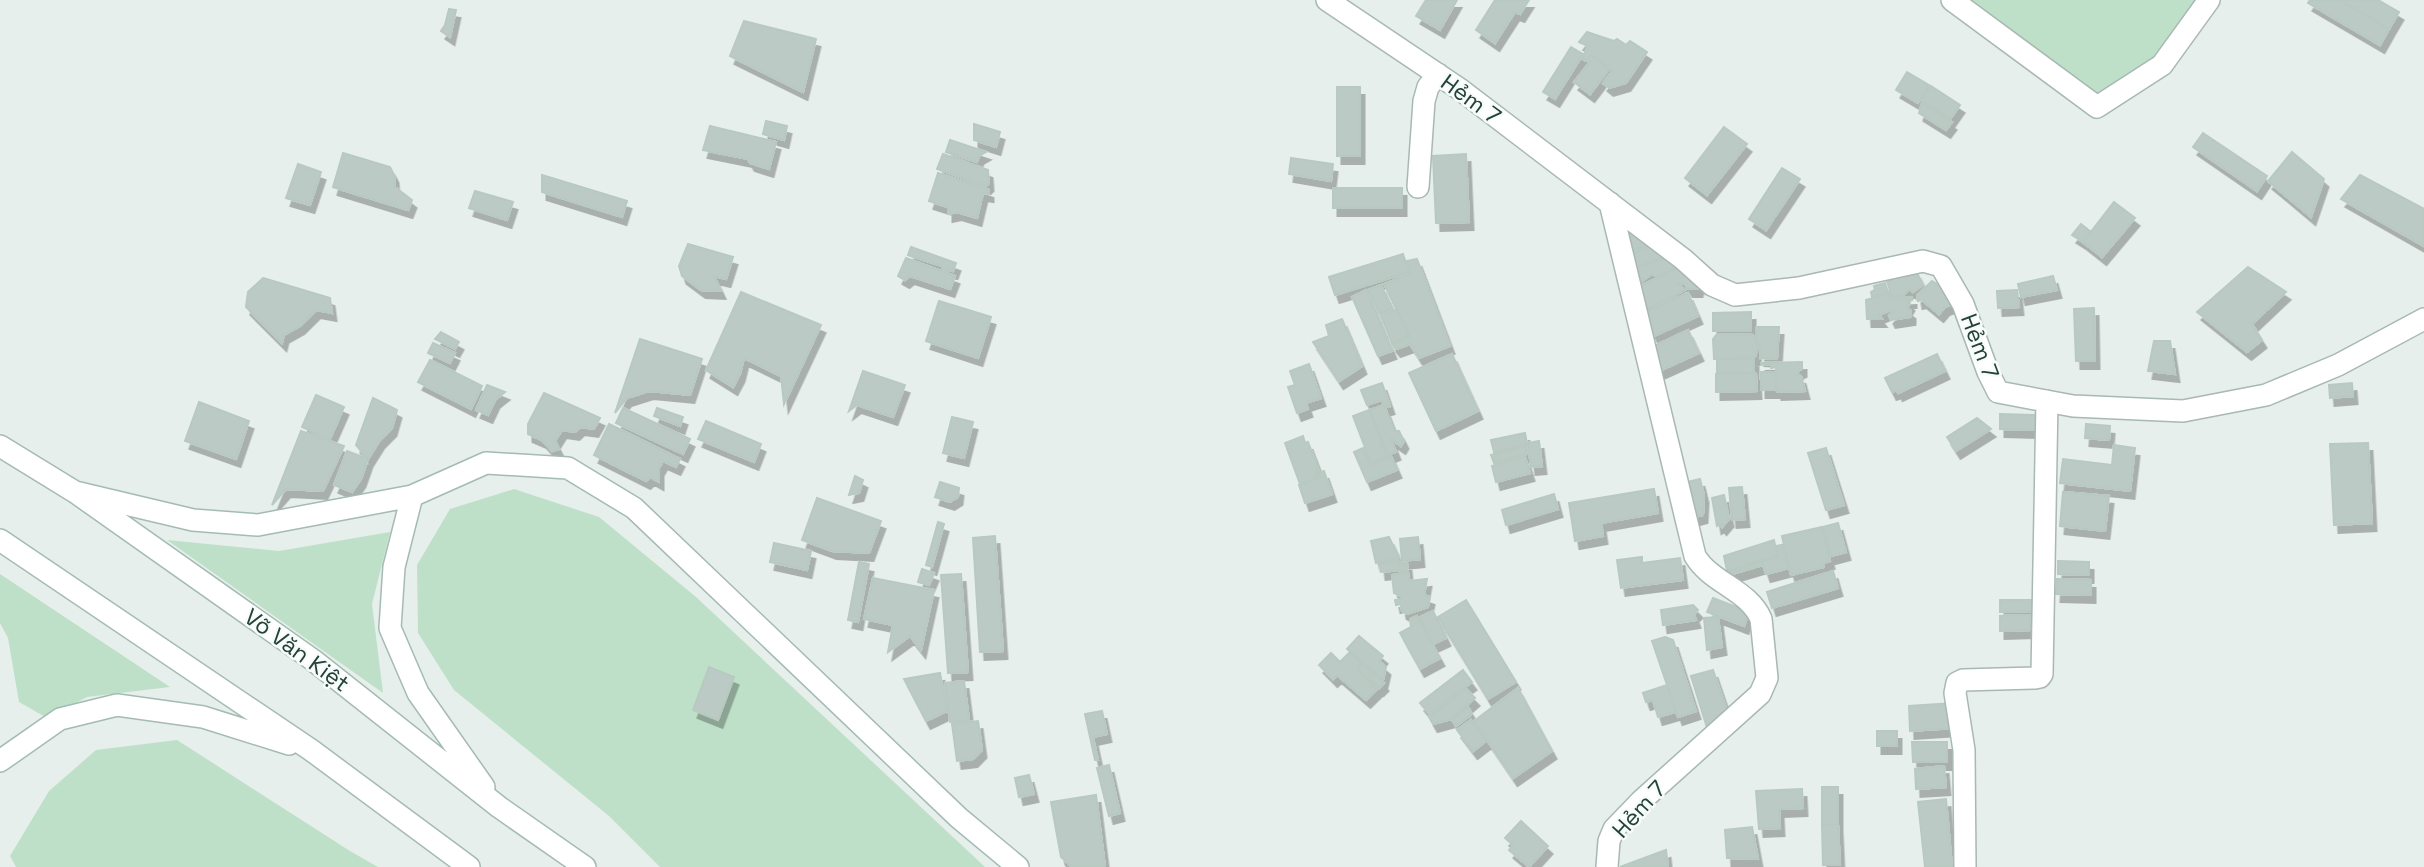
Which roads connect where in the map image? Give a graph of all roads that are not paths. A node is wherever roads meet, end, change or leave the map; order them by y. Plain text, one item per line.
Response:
1 (1327, 0) edge
2 (1952, 0) edge
3 (2209, 0) edge
4 (1438, 74) junction
5 (1418, 187) dead end
6 (1610, 204) junction
7 (2424, 319) edge
8 (2047, 401) junction
9 (0, 446) edge
10 (75, 492) junction
11 (412, 496) junction
12 (0, 540) edge
13 (311, 750) junction
14 (0, 761) edge
15 (499, 807) junction
16 (469, 867) edge
17 (585, 867) edge
18 (1018, 867) edge
19 (1607, 867) edge
20 (1965, 867) edge

1 - 4 street, Hẻm 7
2 - 3 street
4 - 5 street
4 - 6 street, Hẻm 7
6 - 8 street, Hẻm 7
6 - 19 street, Hẻm 7
7 - 8 street, Hẻm 7
8 - 20 street
9 - 10 street, Võ Văn Kiệt
10 - 11 street
10 - 15 street, Võ Văn Kiệt
11 - 15 street
11 - 18 street
12 - 13 street
13 - 14 street
13 - 16 street
15 - 17 street, Võ Văn Kiệt

